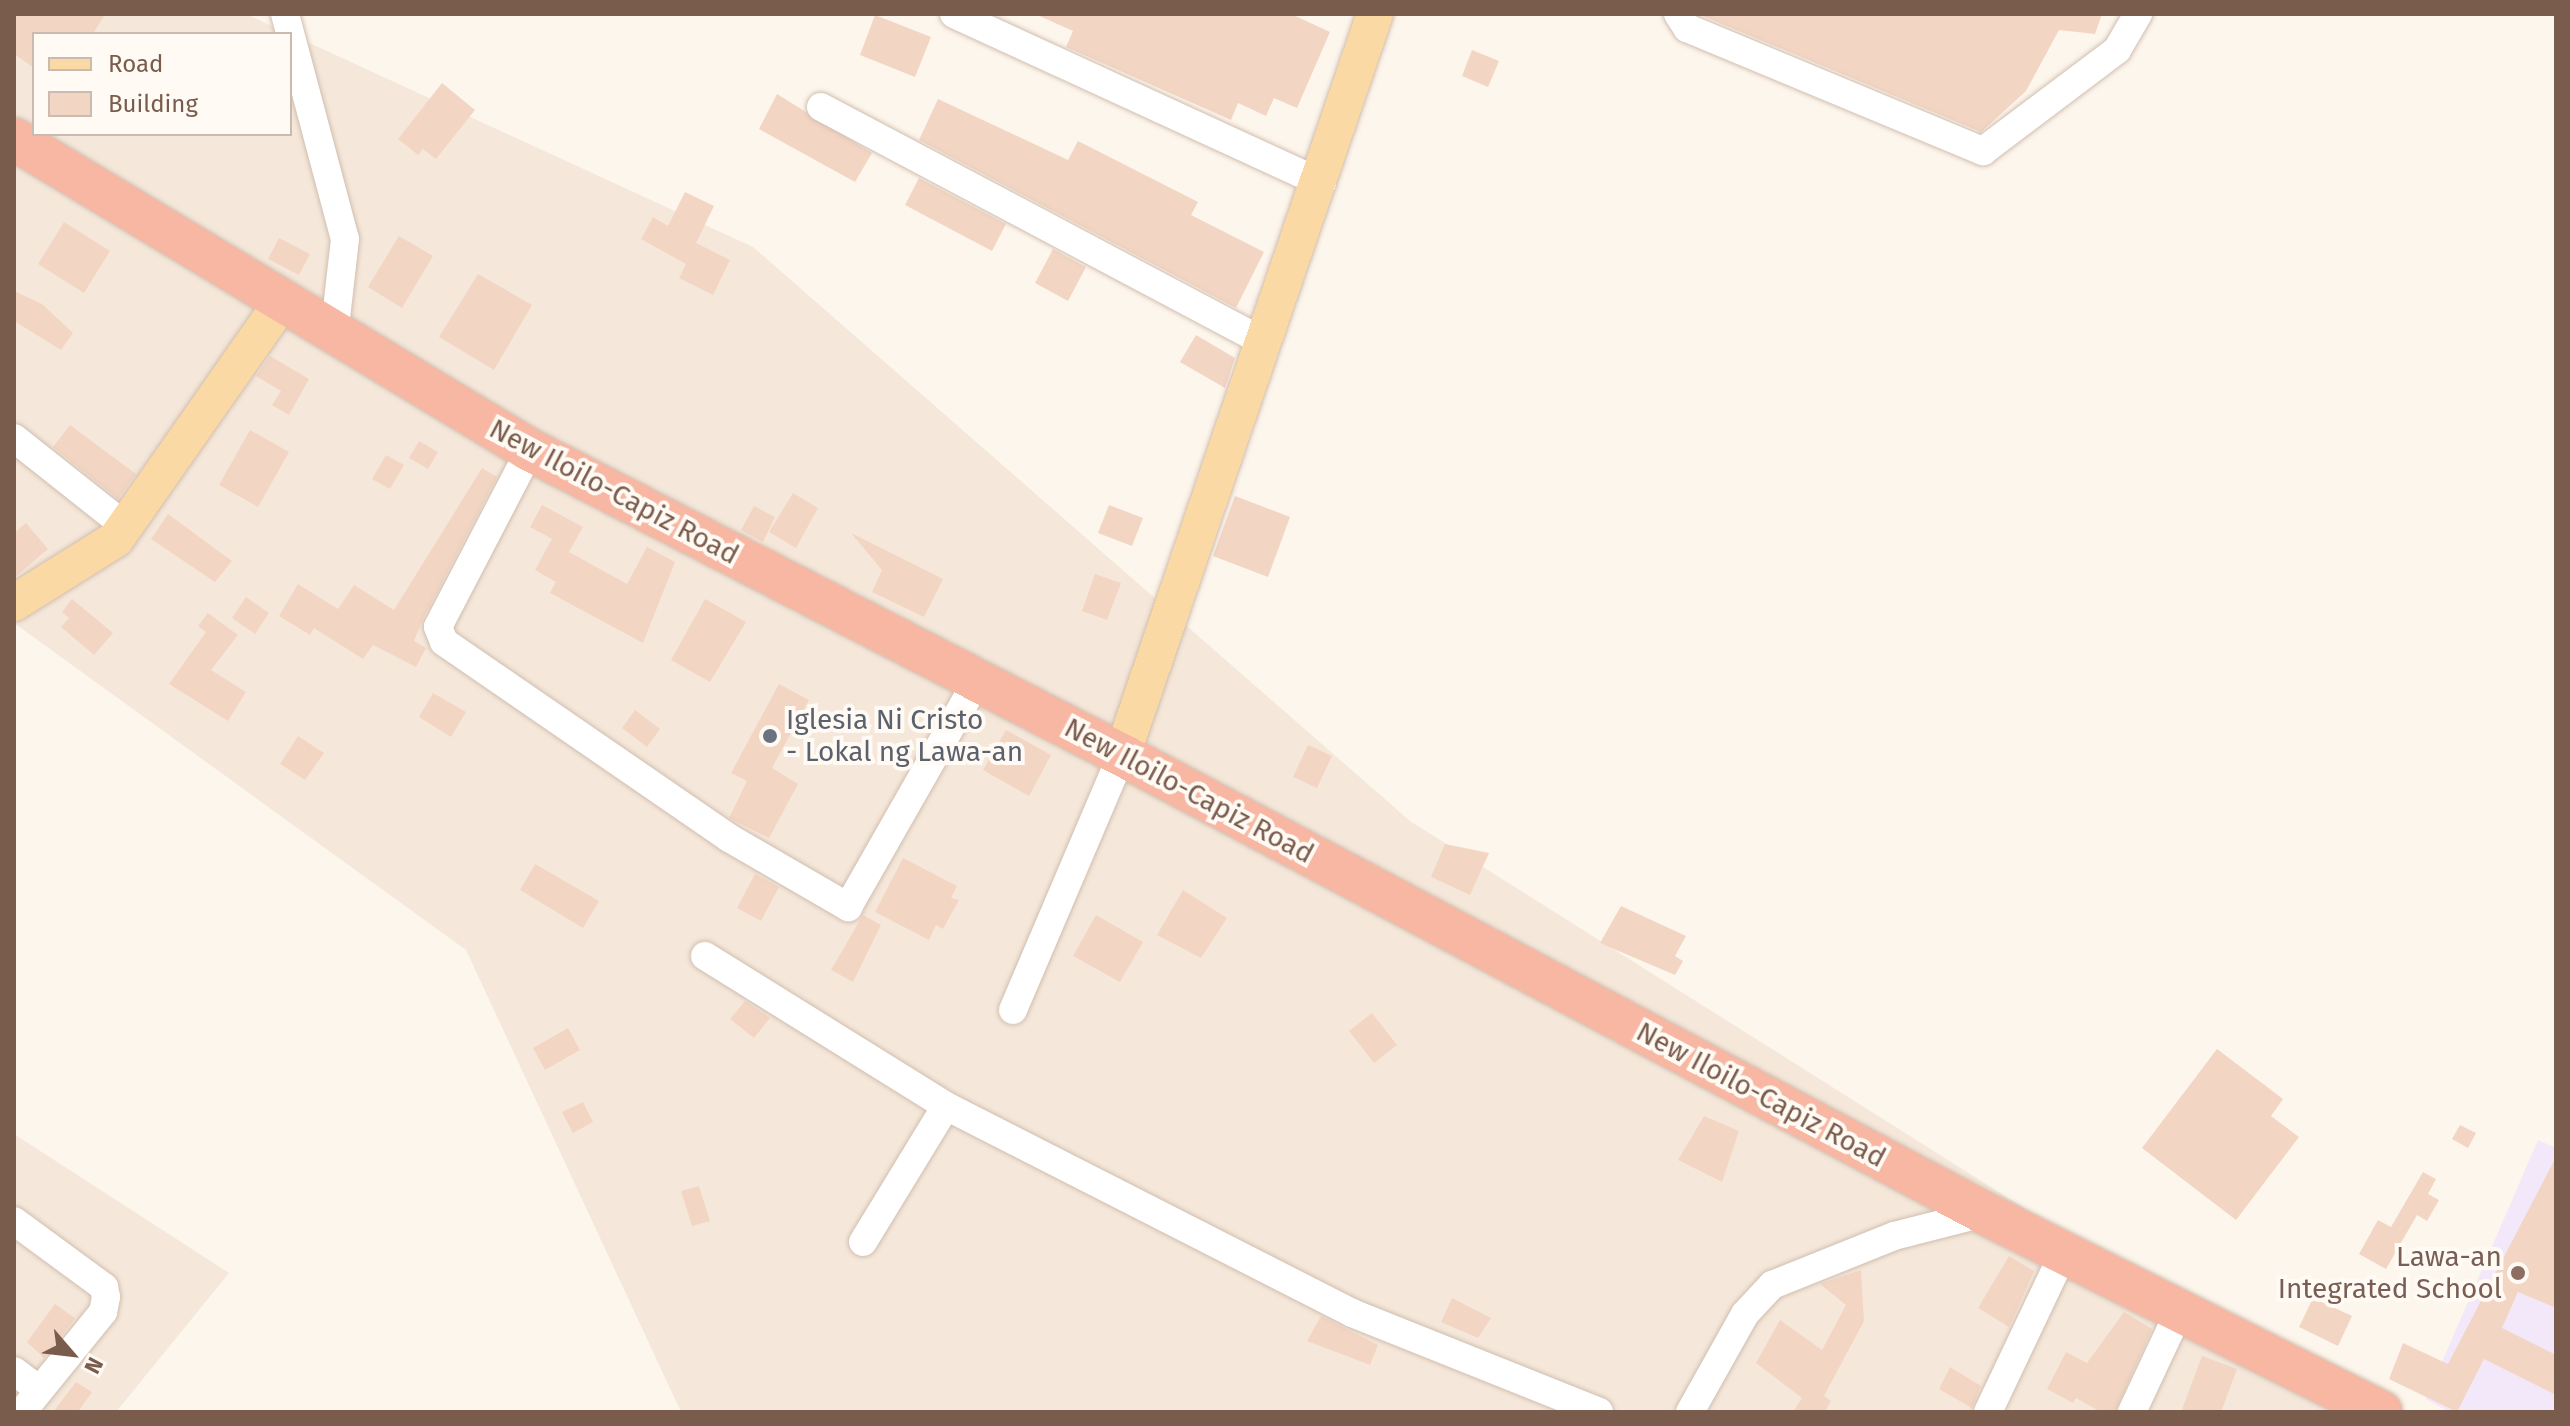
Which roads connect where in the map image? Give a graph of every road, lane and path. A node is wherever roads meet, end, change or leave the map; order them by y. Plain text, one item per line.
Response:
1 (954, 14) edge
2 (1375, 14) edge
3 (1678, 14) edge
4 (2138, 14) edge
5 (292, 40) edge
6 (821, 107) dead end
7 (14, 139) edge
8 (1322, 183) junction
9 (280, 305) junction
10 (334, 336) junction
11 (1266, 343) junction
12 (14, 438) edge
13 (530, 450) junction
14 (125, 526) junction
15 (14, 603) edge
16 (977, 681) junction
17 (1122, 755) junction
18 (705, 956) dead end
19 (1013, 1010) dead end
20 (946, 1106) junction
21 (1984, 1213) junction
22 (14, 1221) edge
23 (863, 1242) dead end
24 (2064, 1252) junction
25 (2178, 1314) junction
26 (14, 1371) edge
27 (30, 1401) edge
28 (1599, 1412) edge
29 (1690, 1412) edge
30 (1988, 1412) edge
31 (2132, 1412) edge
32 (2381, 1412) edge

1 - 8 street
2 - 8 main road
3 - 4 street
5 - 10 street
6 - 11 street
7 - 9 highway, New Iloilo-Capiz Road
8 - 11 main road
9 - 10 highway, New Iloilo-Capiz Road
9 - 14 main road
10 - 13 highway, New Iloilo-Capiz Road
11 - 17 main road
12 - 14 street
13 - 16 highway, New Iloilo-Capiz Road
13 - 16 street
14 - 15 main road
16 - 17 highway, New Iloilo-Capiz Road
17 - 19 street
17 - 21 highway, New Iloilo-Capiz Road
18 - 20 street
20 - 23 street
20 - 28 street
21 - 24 highway, New Iloilo-Capiz Road
21 - 29 street
22 - 27 street
24 - 25 highway, New Iloilo-Capiz Road
24 - 30 street
25 - 31 street
25 - 32 highway, New Iloilo-Capiz Road
26 - 27 street

